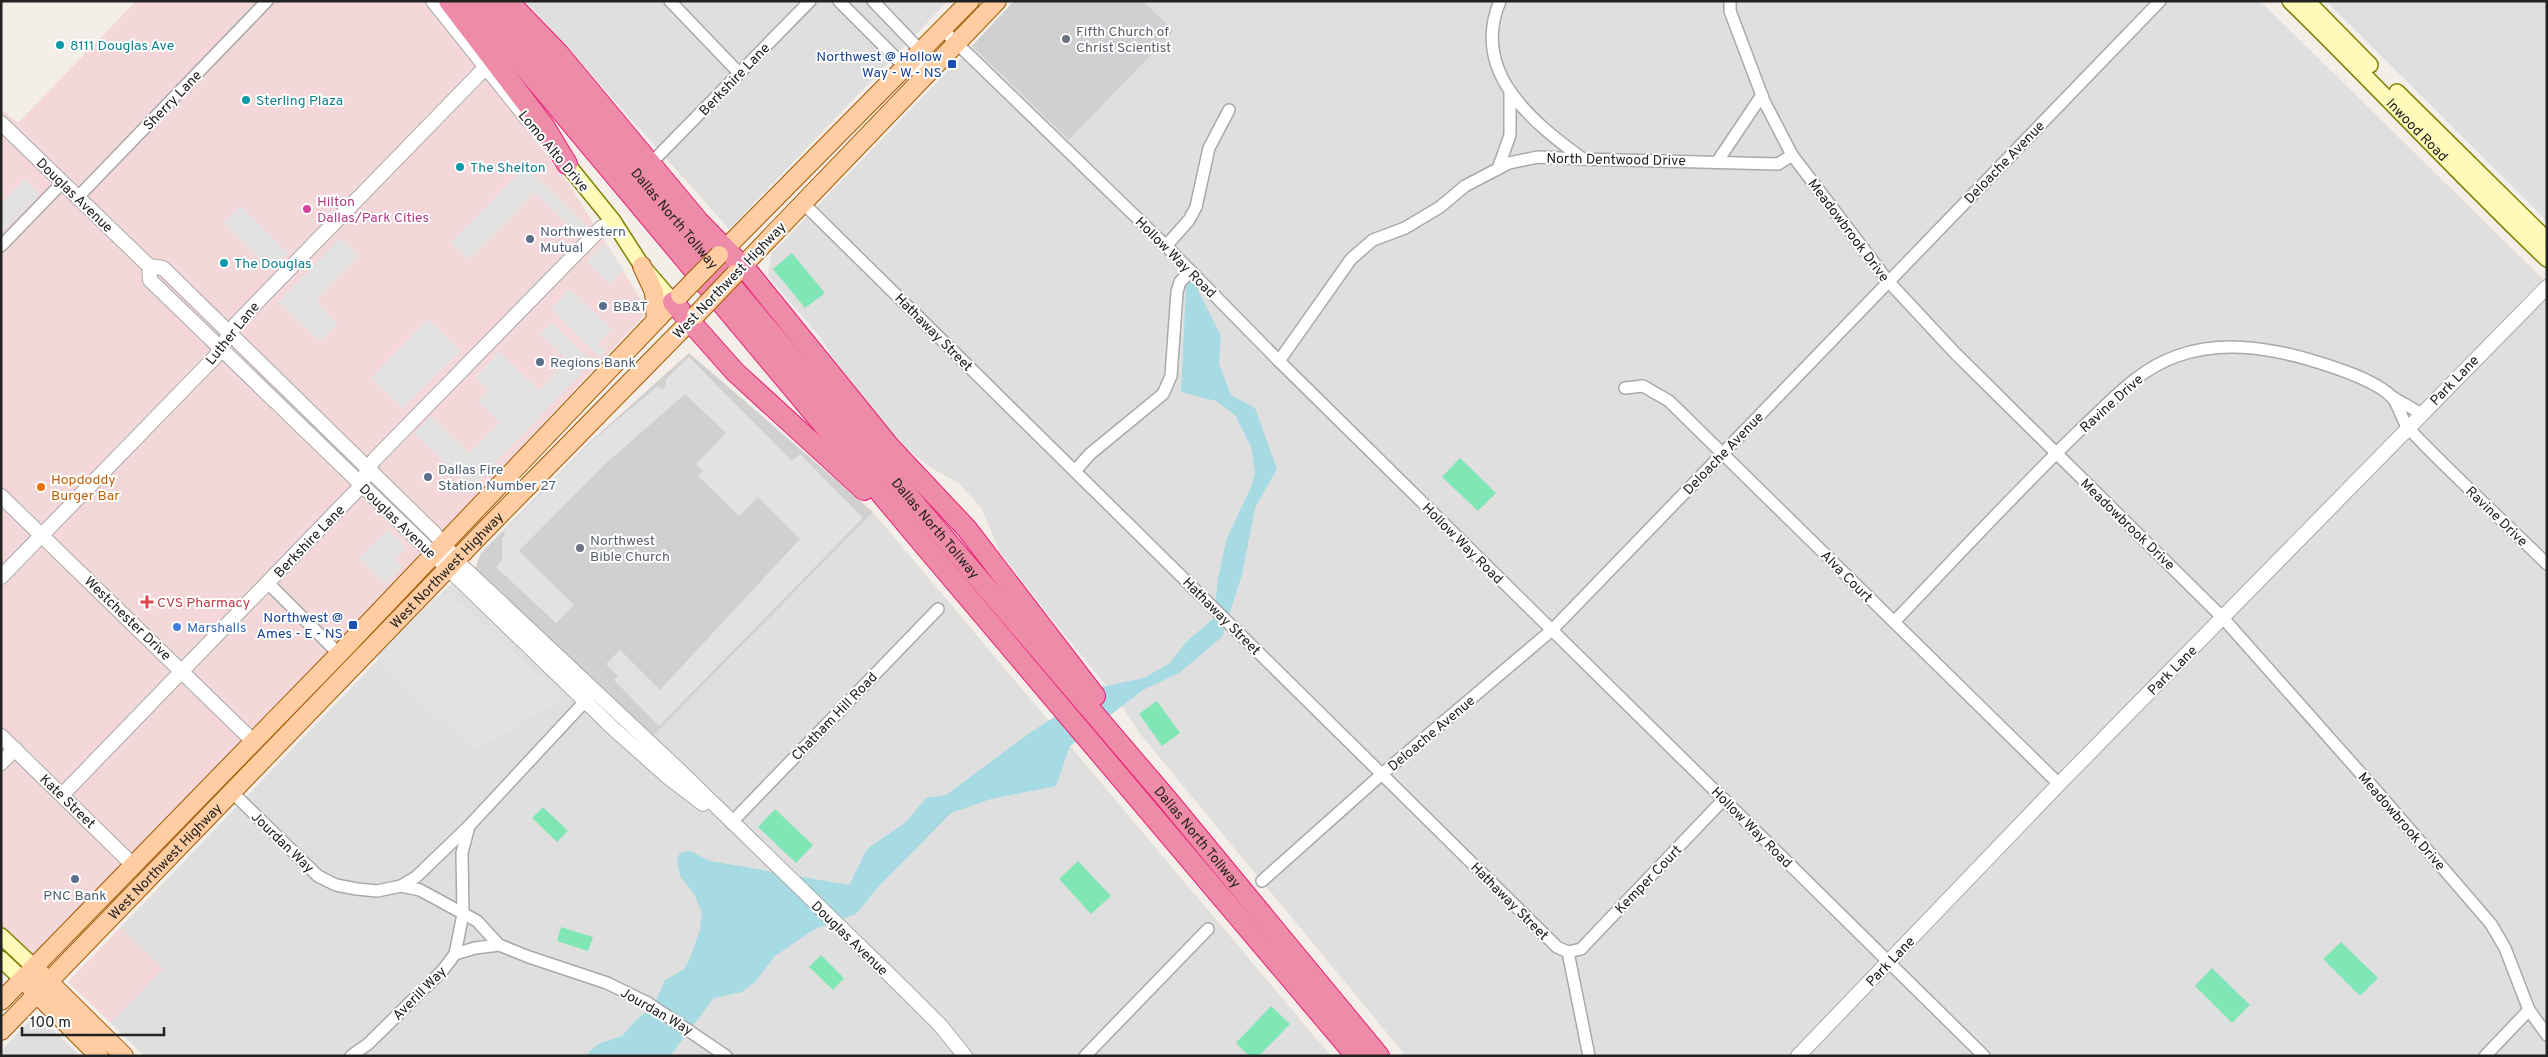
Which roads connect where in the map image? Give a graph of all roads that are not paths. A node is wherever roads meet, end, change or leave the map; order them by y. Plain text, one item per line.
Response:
1 (267, 1) edge
2 (433, 1) edge
3 (449, 1) edge
4 (469, 1) edge
5 (492, 1) edge
6 (508, 1) edge
7 (670, 1) edge
8 (810, 1) edge
9 (839, 1) edge
10 (873, 1) edge
11 (970, 1) edge
12 (997, 1) edge
13 (1500, 1) edge
14 (1730, 1) edge
15 (2160, 1) edge
16 (2290, 1) edge
17 (2307, 1) edge
18 (942, 30) junction
19 (956, 44) junction
20 (921, 51) junction
21 (905, 67) junction
22 (484, 68) junction
23 (2371, 73) junction
24 (739, 74) junction
25 (927, 74) junction
26 (1510, 93) junction
27 (1762, 95) junction
28 (1229, 110) dead end
29 (1, 123) edge
30 (1792, 155) junction
31 (658, 156) dead end
32 (2454, 157) junction
33 (1583, 159) junction
34 (1717, 162) junction
35 (567, 164) junction
36 (1498, 169) junction
37 (62, 183) junction
38 (77, 198) junction
39 (803, 203) junction
40 (613, 222) junction
41 (2547, 240) edge
42 (1, 246) edge
43 (1166, 246) junction
44 (722, 252) junction
45 (2547, 259) edge
46 (148, 266) junction
47 (642, 266) junction
48 (739, 270) junction
49 (1191, 271) junction
50 (1888, 281) junction
51 (2547, 286) edge
52 (677, 299) junction
53 (692, 319) junction
54 (656, 320) junction
55 (230, 333) junction
56 (220, 348) junction
57 (1280, 361) junction
58 (1625, 388) dead end
59 (2392, 397) junction
60 (305, 406) junction
61 (2422, 414) junction
62 (293, 419) junction
63 (321, 422) junction
64 (2408, 428) junction
65 (309, 435) junction
66 (1723, 453) junction
67 (2056, 454) junction
68 (368, 468) junction
69 (1075, 471) junction
70 (361, 486) junction
71 (1, 496) edge
72 (471, 515) junction
73 (485, 530) junction
74 (41, 535) junction
75 (923, 544) junction
76 (438, 550) junction
77 (452, 564) junction
78 (2547, 564) edge
79 (1, 576) edge
80 (268, 583) junction
81 (938, 609) dead end
82 (2223, 618) junction
83 (1894, 622) junction
84 (1552, 630) junction
85 (339, 654) junction
86 (184, 672) junction
87 (591, 696) junction
88 (1, 736) edge
89 (254, 742) junction
90 (15, 749) junction
91 (1, 763) edge
92 (1382, 774) junction
93 (2059, 784) junction
94 (232, 792) junction
95 (62, 795) junction
96 (1166, 798) junction
97 (1724, 799) junction
98 (731, 823) junction
99 (469, 826) junction
100 (197, 829) junction
101 (134, 866) junction
102 (1262, 881) dead end
103 (401, 886) junction
104 (463, 914) junction
105 (1208, 930) dead end
106 (1, 936) edge
107 (499, 945) junction
108 (1568, 952) junction
109 (455, 954) junction
110 (1, 959) edge
111 (1890, 962) junction
112 (28, 973) junction
113 (43, 988) junction
114 (1, 1001) edge
115 (2529, 1010) junction
116 (1, 1031) edge
117 (2547, 1036) edge
118 (99, 1056) edge
119 (124, 1056) edge
120 (351, 1056) edge
121 (726, 1056) edge
122 (965, 1056) edge
123 (1085, 1056) edge
124 (1356, 1056) edge
125 (1379, 1056) edge
126 (1589, 1056) edge
127 (1798, 1056) edge
128 (1984, 1056) edge
129 (2485, 1056) edge

1 - 38 street, Sherry Lane
2 - 22 street, Lomo Alto Drive
3 - 35 highway
4 - 75 highway, Dallas North Tollway
5 - 96 highway, Dallas North Tollway
6 - 44 highway
7 - 24 street
8 - 24 street, Berkshire Lane
9 - 21 street
10 - 20 street
11 - 18 main road, West Northwest Highway
12 - 19 main road, West Northwest Highway
13 - 26 street
14 - 27 street, Meadowbrook Drive
15 - 50 street, Deloache Avenue
16 - 23 main road, Inwood Road
17 - 23 main road, Inwood Road
18 - 19 street, Hollow Way Road
18 - 20 main road, West Northwest Highway
19 - 25 main road, West Northwest Highway
19 - 43 street, Hollow Way Road
20 - 21 main road, West Northwest Highway
20 - 25 street
21 - 25 street
21 - 44 main road, West Northwest Highway
22 - 35 street, Lomo Alto Drive
22 - 55 street, Luther Lane
23 - 32 main road, Inwood Road
24 - 31 street, Berkshire Lane
25 - 39 main road, West Northwest Highway
26 - 33 street
26 - 36 street
27 - 30 street, Meadowbrook Drive
27 - 34 street
28 - 43 street
29 - 37 street, Douglas Avenue
30 - 34 street, North Dentwood Drive
30 - 50 street, Meadowbrook Drive
32 - 41 main road, Inwood Road
32 - 45 main road, Inwood Road
33 - 34 street, North Dentwood Drive
33 - 36 street, North Dentwood Drive
35 - 40 main road, Lomo Alto Drive
36 - 57 street, North Dentwood Drive
37 - 38 street, Douglas Avenue
37 - 42 street
38 - 46 street, Douglas Avenue
39 - 48 main road, West Northwest Highway
39 - 69 street, Hathaway Street
40 - 47 main road, Lomo Alto Drive
40 - 68 street, Berkshire Lane
43 - 49 street, Hollow Way Road
44 - 48 highway
44 - 52 main road, West Northwest Highway, bridge
46 - 55 street, Douglas Avenue
46 - 56 street, Douglas Avenue
47 - 52 main road, Lomo Alto Drive
47 - 54 main road
48 - 53 main road, West Northwest Highway, bridge
48 - 96 highway
49 - 57 street, Hollow Way Road
49 - 69 street
50 - 66 street, Deloache Avenue
50 - 67 street, Meadowbrook Drive
51 - 61 street, Park Lane
52 - 53 highway
52 - 54 main road, West Northwest Highway
53 - 73 main road, West Northwest Highway
53 - 75 highway
54 - 72 main road, West Northwest Highway
55 - 56 street, Luther Lane
55 - 60 street, Douglas Avenue
56 - 62 street, Douglas Avenue
56 - 74 street, Luther Lane
57 - 84 street, Hollow Way Road
58 - 66 street, Alva Court
59 - 61 street, Ravine Drive
59 - 64 street, Ravine Drive
59 - 67 street, Ravine Drive
60 - 62 street
60 - 63 street, Douglas Avenue
61 - 64 street, Park Lane
62 - 65 street, Douglas Avenue
63 - 65 street
63 - 68 street, Douglas Avenue
64 - 78 street, Ravine Drive
64 - 82 street, Park Lane
65 - 70 street, Douglas Avenue
66 - 83 street, Alva Court
66 - 84 street, Deloache Avenue
67 - 82 street, Meadowbrook Drive
67 - 83 street, Ravine Drive
68 - 70 street, Berkshire Lane
68 - 76 street, Douglas Avenue
69 - 92 street, Hathaway Street
70 - 76 street, Douglas Avenue
70 - 80 street, Berkshire Lane
71 - 74 street, Westchester Drive
72 - 73 main road
72 - 76 main road, West Northwest Highway
73 - 77 main road, West Northwest Highway
74 - 79 street, Luther Lane
74 - 86 street, Westchester Drive
75 - 124 highway, Dallas North Tollway
76 - 77 street, Douglas Avenue
76 - 85 main road, West Northwest Highway
77 - 87 street, Douglas Avenue
77 - 94 main road, West Northwest Highway
80 - 85 street
80 - 86 street, Berkshire Lane
81 - 98 street, Chatham Hill Road
82 - 93 street, Park Lane
82 - 115 street, Meadowbrook Drive
83 - 93 street, Alva Court
84 - 92 street, Deloache Avenue
84 - 97 street, Hollow Way Road
85 - 89 main road, West Northwest Highway
86 - 89 street, Westchester Drive
86 - 95 street, Berkshire Lane
87 - 98 street, Douglas Avenue
87 - 99 street, Averill Way
88 - 90 street, Kate Street
89 - 100 main road
89 - 101 main road, West Northwest Highway
90 - 91 street
90 - 95 street, Kate Street
92 - 102 street, Deloache Avenue
92 - 108 street, Hathaway Street
93 - 111 street, Park Lane
94 - 100 main road, West Northwest Highway
94 - 103 street, Jourdan Way
95 - 101 street, Kate Street
96 - 125 highway, Dallas North Tollway
97 - 108 street, Kemper Court
97 - 111 street, Hollow Way Road
98 - 122 street, Douglas Avenue
99 - 103 street, Averill Way
99 - 104 street, Averill Way
100 - 113 main road, West Northwest Highway
101 - 112 main road, West Northwest Highway
103 - 104 street, Jourdan Way
104 - 107 street, Jourdan Way
104 - 109 street, Averill Way
105 - 123 street
106 - 112 main road
107 - 109 street, Jourdan Way
107 - 121 street, Jourdan Way
108 - 126 street
109 - 120 street, Averill Way
110 - 112 main road
111 - 127 street, Park Lane
111 - 128 street, Hollow Way Road
112 - 113 main road
112 - 114 main road, West Northwest Highway
113 - 116 main road, West Northwest Highway
113 - 118 main road
113 - 119 main road
115 - 117 street, Meadowbrook Drive
115 - 129 street

